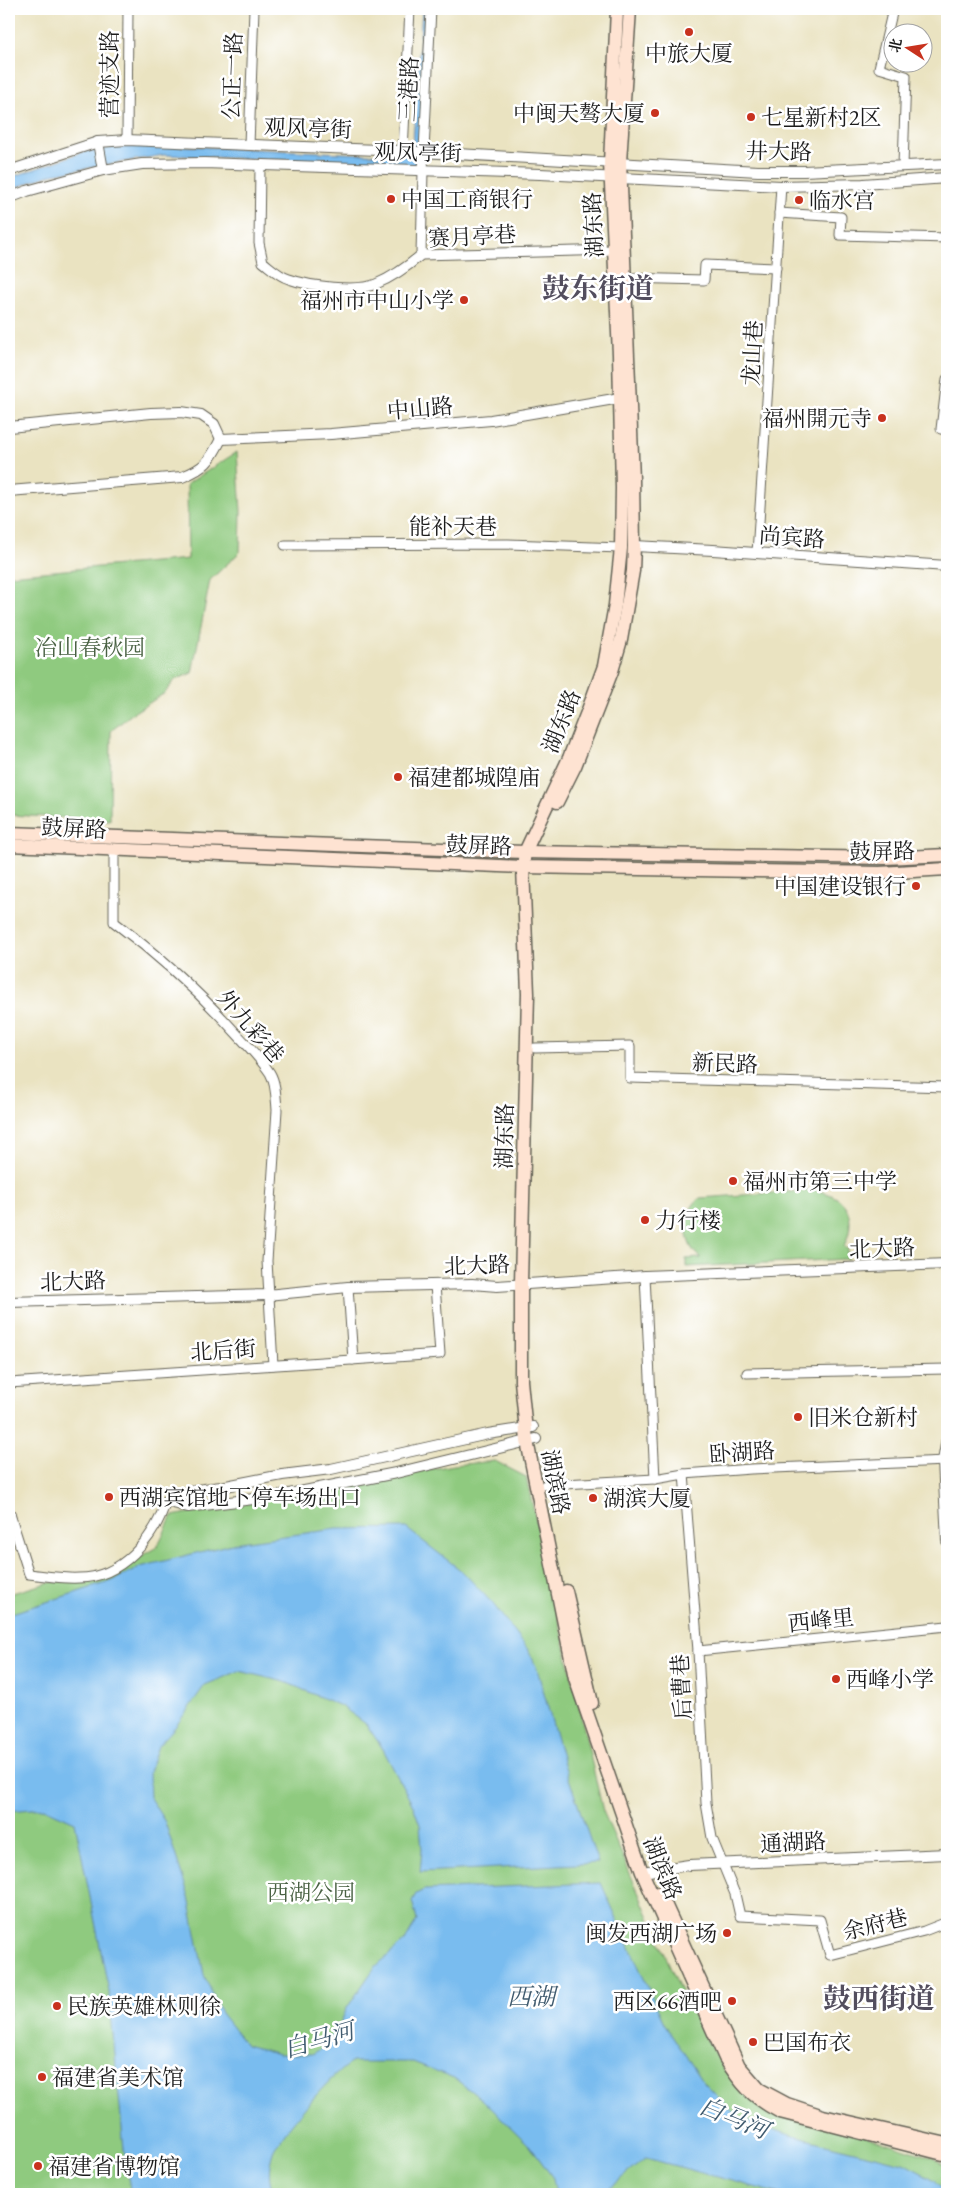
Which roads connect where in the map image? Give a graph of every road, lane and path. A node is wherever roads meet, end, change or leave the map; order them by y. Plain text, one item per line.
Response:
1 (128, 9) edge
2 (254, 9) edge
3 (410, 9) edge
4 (431, 9) edge
5 (616, 9) edge
6 (630, 9) edge
7 (893, 9) edge
8 (127, 140) junction
9 (98, 142) junction
10 (249, 144) junction
11 (403, 151) junction
12 (424, 153) junction
13 (615, 163) junction
14 (947, 164) edge
15 (260, 166) junction
16 (903, 166) junction
17 (103, 170) junction
18 (9, 171) edge
19 (423, 171) junction
20 (616, 178) junction
21 (947, 178) edge
22 (781, 186) junction
23 (9, 198) edge
24 (779, 213) junction
25 (947, 238) edge
26 (614, 250) junction
27 (421, 255) junction
28 (776, 268) junction
29 (625, 278) junction
30 (947, 379) edge
31 (620, 398) junction
32 (9, 427) edge
33 (944, 430) edge
34 (221, 439) junction
35 (9, 491) edge
36 (285, 545) dead end
37 (634, 546) junction
38 (621, 548) junction
39 (757, 553) junction
40 (947, 566) edge
41 (9, 833) edge
42 (9, 845) edge
43 (114, 850) junction
44 (529, 852) junction
45 (947, 855) edge
46 (527, 867) junction
47 (947, 869) edge
48 (535, 1048) junction
49 (947, 1087) edge
50 (947, 1264) edge
51 (645, 1276) junction
52 (525, 1283) junction
53 (434, 1285) junction
54 (348, 1287) junction
55 (268, 1294) junction
56 (9, 1302) edge
57 (353, 1360) junction
58 (273, 1365) junction
59 (947, 1369) edge
60 (747, 1373) dead end
61 (9, 1383) edge
62 (530, 1434) junction
63 (947, 1439) edge
64 (945, 1461) edge
65 (684, 1474) junction
66 (655, 1478) junction
67 (545, 1485) junction
68 (166, 1502) junction
69 (10, 1514) edge
70 (947, 1541) edge
71 (947, 1626) edge
72 (698, 1651) junction
73 (947, 1854) edge
74 (723, 1864) junction
75 (646, 1871) junction
76 (735, 1894) joint
77 (947, 1922) edge
78 (947, 2144) edge
79 (947, 2155) edge

1 - 8 street, 营迹支路
2 - 10 street, 公正一路
3 - 11 street
4 - 12 street, 三港路
5 - 13 main road, 湖东路
6 - 13 main road, 湖东路
7 - 16 street
8 - 9 street, 观风亭街
8 - 10 street, 观风亭街
9 - 17 street
9 - 18 street, 观风亭街
10 - 11 street, 观风亭街
11 - 12 street, 观风亭街
12 - 13 street, 观风亭街
12 - 19 street, 三港路
13 - 16 street, 井大路
13 - 20 main road, 湖东路
14 - 16 street, 井大路
15 - 17 street, 观凤亭街
15 - 19 street, 观凤亭街
15 - 27 street, 赛月亭巷
17 - 23 street, 观凤亭街
19 - 20 street, 观凤亭街
19 - 27 street, 三港路
20 - 22 street, 观凤亭街
20 - 26 main road, 湖东路
20 - 29 main road, 湖东路
21 - 22 street, 观凤亭街
22 - 24 street, 龙山巷
24 - 25 street
24 - 28 street, 龙山巷
26 - 27 street, 赛月亭巷
26 - 31 main road, 湖东路
28 - 29 street
28 - 39 street, 龙山巷
29 - 37 main road, 湖东路
30 - 33 street
31 - 34 street, 中山路
31 - 38 main road, 湖东路
32 - 34 street
34 - 35 street
36 - 38 street, 能补天巷
37 - 39 street, 尚宾路
37 - 44 main road, 湖东路
38 - 44 main road, 湖东路
39 - 40 street, 尚宾路
41 - 44 main road, 鼓屏路
42 - 43 main road, 鼓屏路
43 - 46 main road, 鼓屏路
43 - 55 street, 外九彩巷
44 - 45 main road, 鼓屏路
44 - 46 main road, 湖东路
46 - 47 main road, 鼓屏路
46 - 48 main road, 湖东路
46 - 52 main road, 湖东路
48 - 49 street, 新民路
48 - 52 main road, 湖东路
50 - 51 street, 北大路
51 - 52 street, 北大路
51 - 66 street
52 - 53 street, 北大路
52 - 62 main road, 湖东路
53 - 54 street, 北大路
53 - 57 street, 北后街
54 - 55 street, 北大路
54 - 57 street
55 - 56 street, 北大路
55 - 58 street
57 - 58 street, 北后街
58 - 61 street, 北后街
59 - 60 street
62 - 67 main road, 湖滨路
62 - 68 street, 湖滨路
62 - 68 street, 湖滨路
62 - 75 main road, 湖滨路
63 - 64 street
64 - 65 street, 卧湖路
64 - 70 street
65 - 66 street, 卧湖路
65 - 72 street, 后曹巷
66 - 67 street, 卧湖路
67 - 75 main road, 湖滨路
68 - 69 street
71 - 72 street, 西峰里
72 - 74 street, 后曹巷
73 - 74 street, 通湖路
74 - 75 street, 通湖路
74 - 76 street, 后曹巷
75 - 78 main road, 湖滨路
75 - 79 main road, 湖滨路
76 - 77 street, 余府巷

